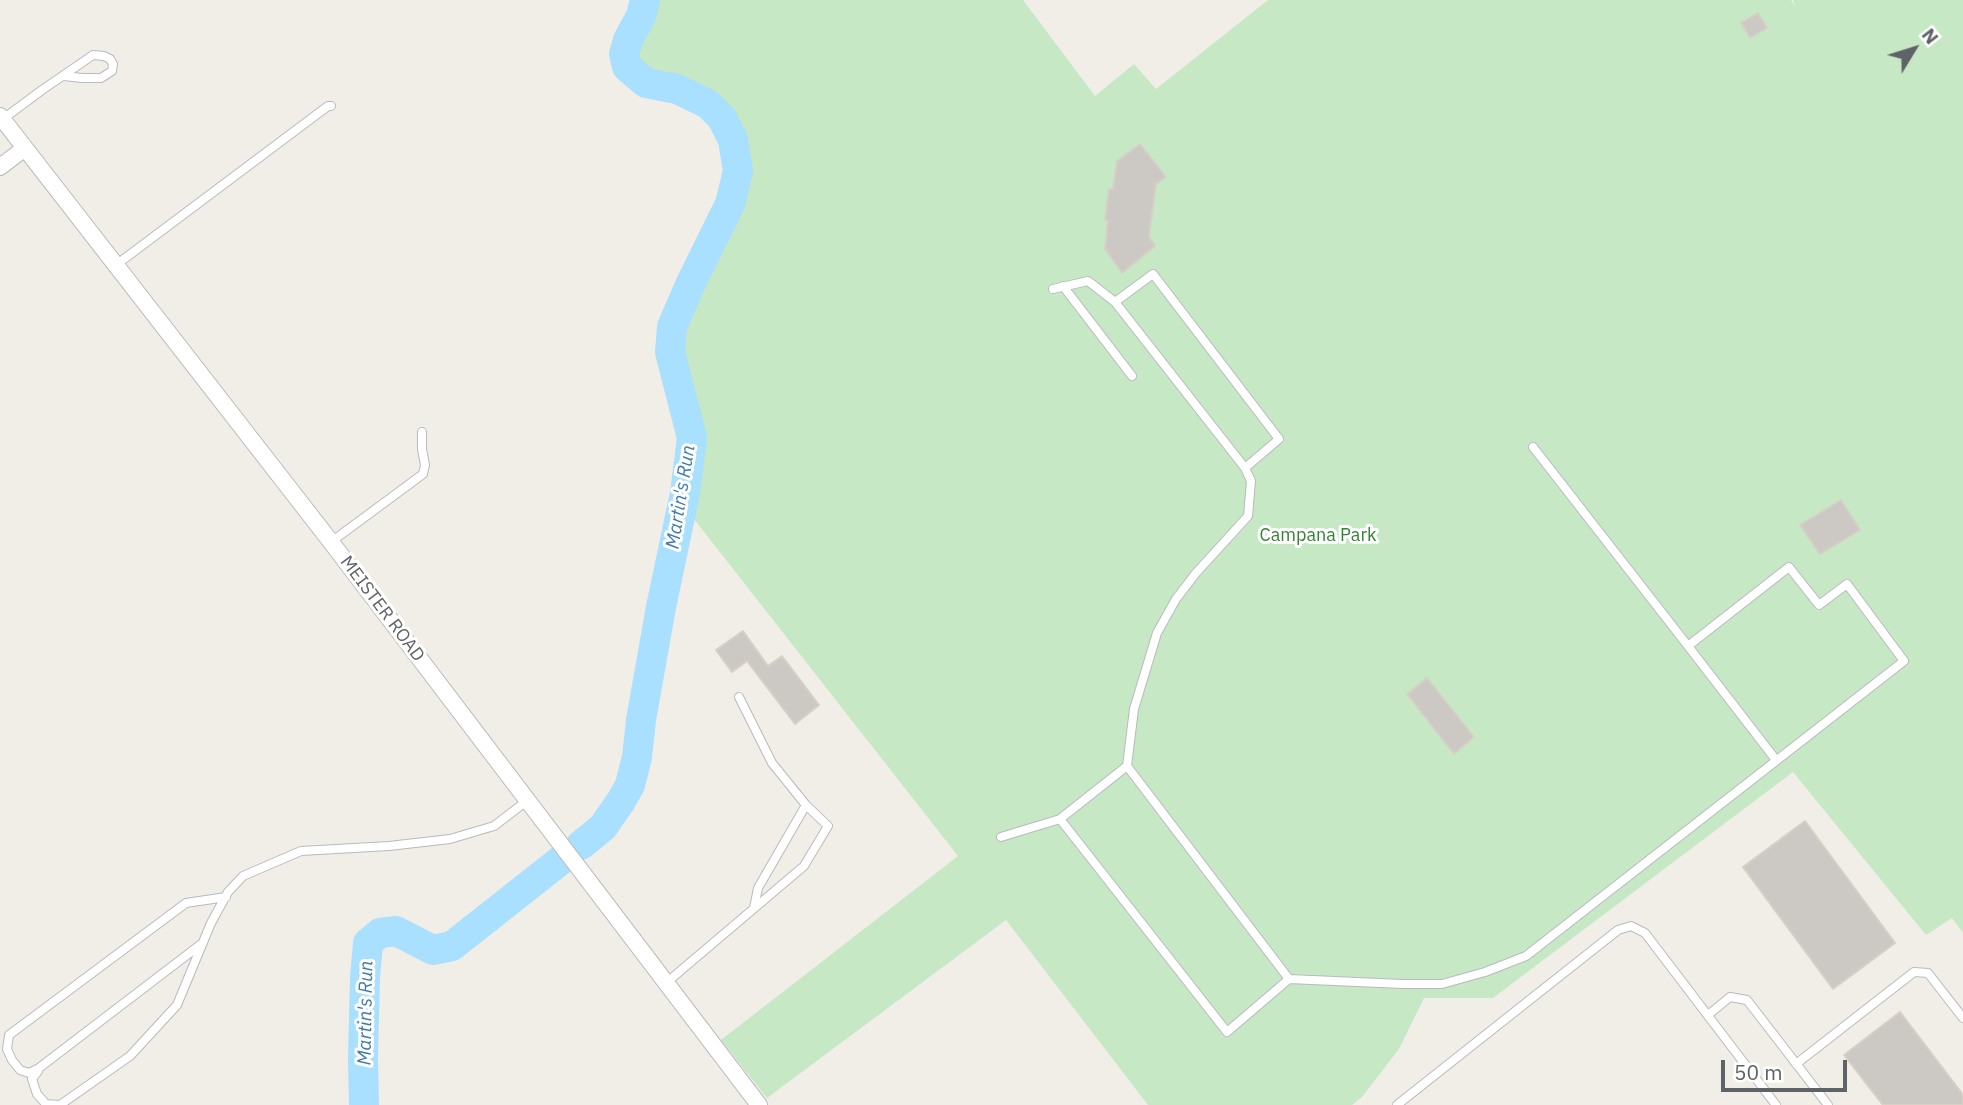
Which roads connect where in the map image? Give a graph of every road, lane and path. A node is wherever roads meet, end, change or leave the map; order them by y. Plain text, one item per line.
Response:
1 (64, 76) junction
2 (331, 106) dead end
3 (1, 117) edge
4 (25, 148) junction
5 (0, 167) edge
6 (116, 265) junction
7 (1063, 286) junction
8 (1053, 289) dead end
9 (1115, 302) junction
10 (1132, 376) dead end
11 (422, 432) dead end
12 (1534, 447) dead end
13 (1245, 468) junction
14 (331, 542) junction
15 (1688, 646) junction
16 (739, 697) dead end
17 (1776, 760) junction
18 (1127, 766) junction
19 (528, 800) junction
20 (806, 805) junction
21 (1060, 819) junction
22 (1001, 837) dead end
23 (226, 897) junction
24 (754, 908) junction
25 (203, 944) junction
26 (1289, 979) junction
27 (666, 983) junction
28 (1707, 1015) junction
29 (1963, 1018) edge
30 (1796, 1063) junction
31 (39, 1068) junction
32 (60, 1105) edge
33 (759, 1105) edge
34 (1397, 1105) edge
35 (1776, 1105) edge
36 (1828, 1105) edge

1 - 1 lane
1 - 3 lane
2 - 6 lane
3 - 4 street, MEISTER ROAD
4 - 5 street
4 - 6 street, MEISTER ROAD
6 - 14 street, MEISTER ROAD
7 - 8 lane
7 - 9 lane
7 - 10 lane
9 - 13 lane
9 - 13 lane
11 - 14 lane
12 - 15 lane
13 - 18 lane
14 - 19 street, MEISTER ROAD
15 - 17 lane
15 - 17 lane
16 - 20 lane
17 - 26 lane
18 - 21 lane
18 - 26 lane
19 - 23 lane
19 - 27 street, MEISTER ROAD
20 - 24 lane
20 - 24 lane
21 - 22 lane
21 - 26 lane
23 - 25 lane
23 - 31 lane
24 - 27 lane
25 - 31 lane
25 - 32 lane
27 - 33 street, MEISTER ROAD
28 - 30 lane
28 - 34 lane
28 - 35 lane
29 - 30 lane
30 - 36 lane
31 - 32 lane

